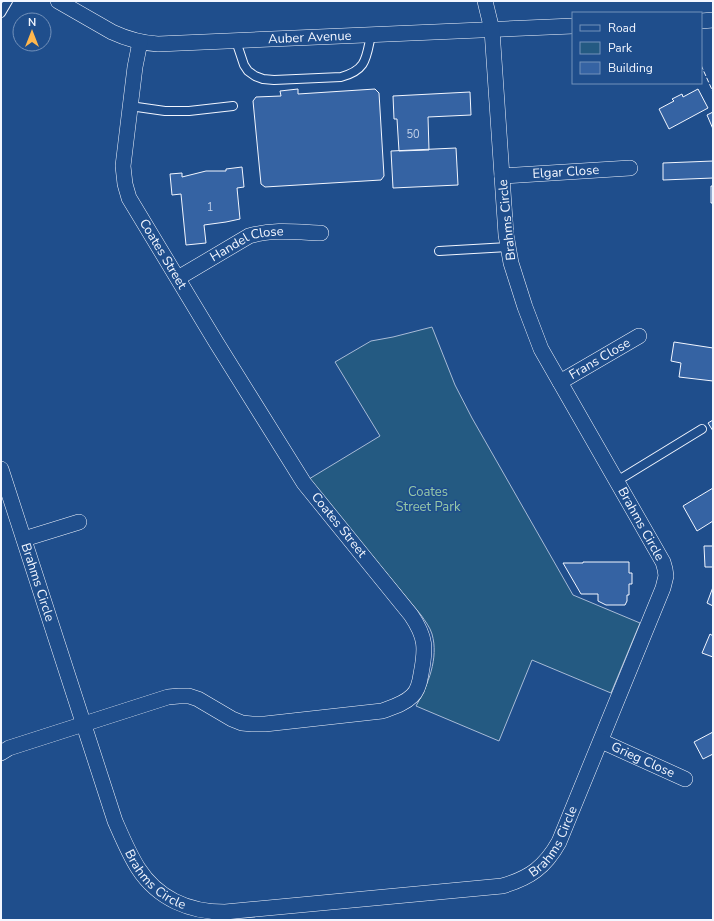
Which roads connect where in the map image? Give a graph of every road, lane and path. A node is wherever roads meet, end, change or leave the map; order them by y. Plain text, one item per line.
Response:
1 (8, 1) edge
2 (58, 1) edge
3 (485, 1) edge
4 (1, 13) edge
5 (713, 20) edge
6 (702, 21) edge
7 (572, 26) edge
8 (492, 30) junction
9 (371, 35) junction
10 (236, 41) junction
11 (140, 42) junction
12 (130, 106) junction
13 (233, 106) dead end
14 (630, 168) dead end
15 (502, 176) junction
16 (321, 233) dead end
17 (508, 247) junction
18 (439, 251) dead end
19 (178, 278) junction
20 (639, 336) dead end
21 (560, 382) junction
22 (702, 429) dead end
23 (1, 469) edge
24 (617, 481) junction
25 (79, 522) dead end
26 (24, 539) junction
27 (83, 724) junction
28 (601, 741) junction
29 (1, 753) edge
30 (684, 779) dead end

1 - 4 lane
2 - 11 street, Auber Avenue
3 - 8 street, Brahms Circle
5 - 6 street
7 - 8 street, Auber Avenue
8 - 9 street, Auber Avenue
8 - 15 street, Brahms Circle
9 - 10 street, Auber Avenue
9 - 10 lane
10 - 11 street, Auber Avenue
11 - 12 street, Coates Street
12 - 13 lane
12 - 19 street, Coates Street
14 - 15 street, Elgar Close
15 - 17 street, Brahms Circle
16 - 19 street, Handel Close
17 - 18 lane
17 - 21 street, Brahms Circle
19 - 27 street, Coates Street
20 - 21 street, Frans Close
21 - 24 street, Brahms Circle
22 - 24 lane
23 - 26 street, Brahms Circle
24 - 28 street, Brahms Circle
25 - 26 street
26 - 27 street, Brahms Circle
27 - 28 street, Brahms Circle
27 - 29 street, Coates Street
28 - 30 street, Grieg Close

